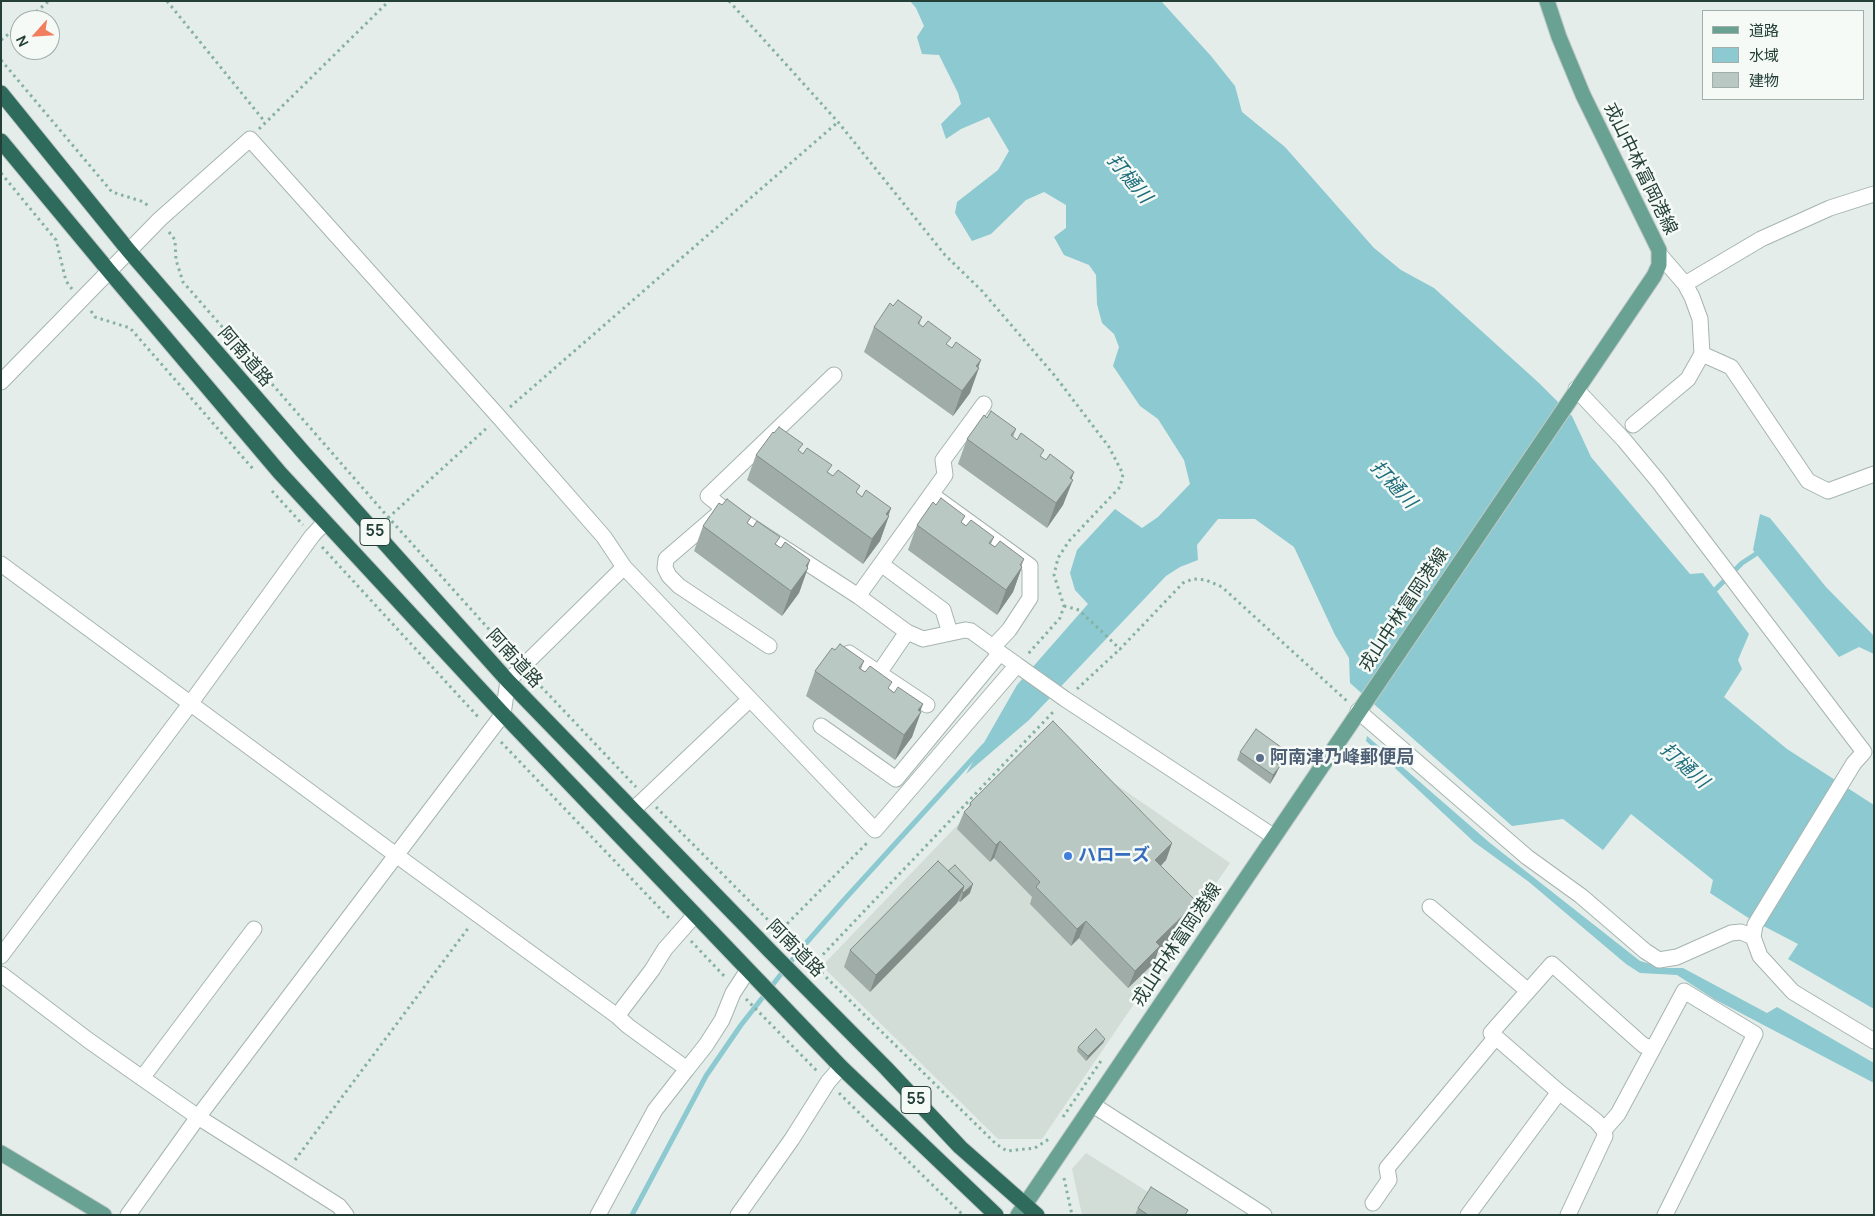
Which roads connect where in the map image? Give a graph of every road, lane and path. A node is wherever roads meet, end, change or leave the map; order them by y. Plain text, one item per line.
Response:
1 (49, 1) edge
2 (168, 1) edge
3 (389, 1) edge
4 (729, 1) edge
5 (1547, 1) edge
6 (38, 10) edge
7 (1, 60) edge
8 (1, 92) edge
9 (838, 122) junction
10 (1, 141) edge
11 (1, 172) edge
12 (1874, 194) edge
13 (144, 202) dead end
14 (175, 240) dead end
15 (129, 251) junction
16 (1660, 255) junction
17 (109, 271) junction
18 (1692, 279) junction
19 (66, 281) dead end
20 (95, 317) dead end
21 (1702, 354) junction
22 (834, 375) dead end
23 (1, 382) edge
24 (1573, 395) junction
25 (984, 404) dead end
26 (499, 417) junction
27 (1633, 425) dead end
28 (254, 469) dead end
29 (1874, 474) edge
30 (267, 484) dead end
31 (932, 495) junction
32 (724, 508) junction
33 (388, 517) junction
34 (325, 522) junction
35 (373, 530) junction
36 (312, 536) junction
37 (1, 564) edge
38 (881, 564) junction
39 (624, 567) junction
40 (858, 596) junction
41 (1064, 606) junction
42 (906, 632) junction
43 (950, 633) junction
44 (769, 646) dead end
45 (1120, 649) junction
46 (997, 650) junction
47 (848, 653) edge
48 (522, 667) junction
49 (1021, 668) junction
50 (879, 673) junction
51 (508, 681) junction
52 (1064, 698) junction
53 (749, 700) junction
54 (190, 704) junction
55 (1353, 704) junction
56 (927, 705) dead end
57 (503, 714) junction
58 (821, 726) dead end
59 (490, 731) junction
60 (1869, 757) edge
61 (646, 797) junction
62 (633, 810) junction
63 (875, 830) junction
64 (1273, 836) junction
65 (396, 855) junction
66 (1430, 907) dead end
67 (478, 914) junction
68 (695, 914) junction
69 (254, 929) dead end
70 (681, 930) junction
71 (1754, 931) junction
72 (780, 932) junction
73 (768, 949) junction
74 (1, 956) edge
75 (812, 963) junction
76 (750, 972) junction
77 (1, 974) edge
78 (739, 991) junction
79 (1528, 991) junction
80 (617, 1016) junction
81 (1496, 1037) junction
82 (1874, 1041) edge
83 (1653, 1050) junction
84 (1105, 1055) dead end
85 (841, 1067) junction
86 (688, 1069) junction
87 (142, 1078) junction
88 (828, 1082) junction
89 (1559, 1092) junction
90 (1092, 1105) junction
91 (198, 1117) junction
92 (1062, 1118) dead end
93 (1604, 1130) junction
94 (1053, 1132) dead end
95 (1, 1153) edge
96 (286, 1172) junction
97 (1064, 1178) dead end
98 (1373, 1203) dead end
99 (1022, 1209) edge
100 (104, 1215) edge
101 (128, 1215) edge
102 (346, 1215) edge
103 (598, 1215) edge
104 (738, 1215) edge
105 (963, 1215) edge
106 (996, 1215) edge
107 (1037, 1215) edge
108 (1072, 1215) edge
109 (1264, 1215) edge
110 (1468, 1215) edge
111 (1568, 1215) edge
112 (1665, 1215) edge

1 - 6 path
2 - 3 path
4 - 9 path
5 - 16 main road, 戎山中林富岡港線
7 - 13 path
8 - 15 highway, 阿南道路 / 55
9 - 26 path
9 - 41 path
10 - 17 highway, 55
11 - 19 path
12 - 18 street
14 - 33 path
15 - 17 street
15 - 26 street
15 - 35 highway, 阿南道路 / 55
16 - 18 street
16 - 24 main road, 戎山中林富岡港線
17 - 23 street
17 - 34 highway, 55
18 - 21 street
20 - 28 path
21 - 27 street
21 - 29 street
22 - 32 street
24 - 55 main road, 戎山中林富岡港線
24 - 60 street
25 - 31 street
26 - 33 path
26 - 39 street
30 - 36 path
31 - 38 street
31 - 46 street
32 - 40 street
32 - 44 street
33 - 35 path
33 - 48 path
34 - 36 street
34 - 57 highway, 55
35 - 51 highway, 阿南道路 / 55
36 - 54 street
36 - 59 path
37 - 54 street
38 - 40 street
38 - 43 street
39 - 48 street
39 - 53 street
40 - 42 street
41 - 45 path
41 - 49 path
42 - 43 street
42 - 50 street
43 - 46 street
45 - 52 path
45 - 55 path
46 - 49 street
46 - 58 street
47 - 50 street
48 - 51 street
48 - 61 path
49 - 52 street
49 - 63 street
50 - 56 street
51 - 57 street
51 - 62 highway, 阿南道路 / 55
52 - 64 street
52 - 75 path
53 - 61 street
53 - 63 street
54 - 65 street
54 - 74 street
55 - 64 main road, 戎山中林富岡港線
55 - 71 street
57 - 59 street
57 - 68 highway, 55
59 - 65 street
59 - 70 path
60 - 71 street
61 - 62 street
61 - 72 path
62 - 73 highway, 阿南道路 / 55
63 - 72 path
64 - 90 main road, 戎山中林富岡港線
65 - 67 street
65 - 91 street
66 - 79 street
67 - 80 street
67 - 96 path
68 - 70 street
68 - 76 highway, 55
69 - 87 street
70 - 78 path
70 - 80 street
71 - 82 street
72 - 73 path
72 - 75 path
73 - 99 highway, 阿南道路 / 55
75 - 94 path
76 - 78 street
76 - 85 highway, 55
77 - 87 street
78 - 86 street
78 - 88 path
79 - 81 street
79 - 83 street
80 - 86 street
81 - 89 street
81 - 98 street
83 - 93 street
83 - 112 street
84 - 92 path
85 - 88 street
85 - 106 highway, 55
86 - 103 street
87 - 91 street
88 - 104 street
88 - 105 path
89 - 93 street
89 - 110 street
90 - 99 main road, 戎山中林富岡港線
90 - 109 street
91 - 96 street
91 - 101 street
93 - 111 street
95 - 100 main road
96 - 102 street
97 - 108 path
99 - 107 highway, 阿南道路 / 55

